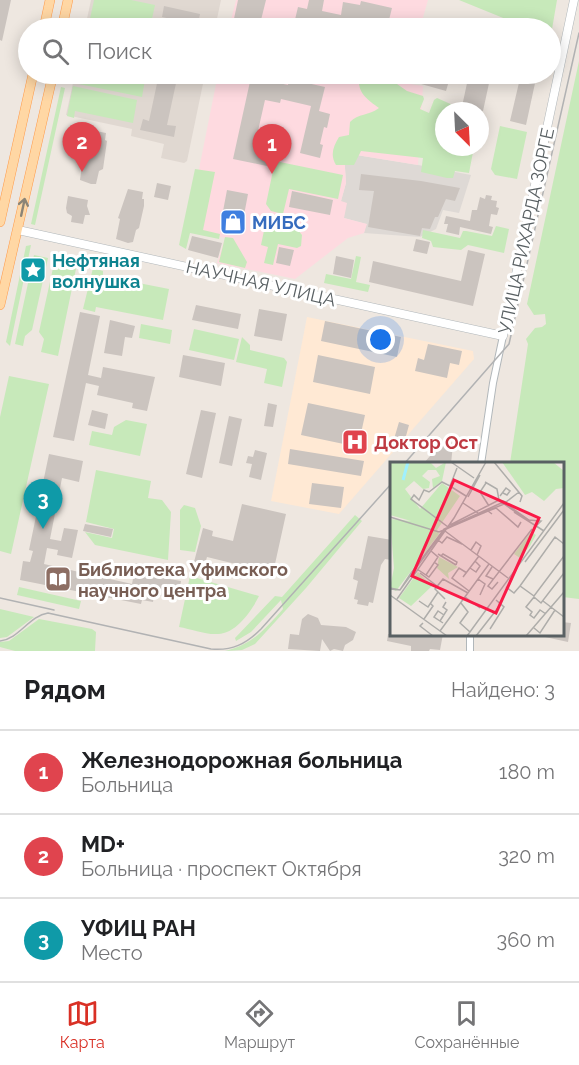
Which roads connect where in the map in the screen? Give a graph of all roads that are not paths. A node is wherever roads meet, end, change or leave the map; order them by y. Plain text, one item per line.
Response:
1 (50, 0) edge
2 (68, 0) edge
3 (574, 0) edge
4 (46, 18) edge
5 (64, 18) edge
6 (561, 62) edge
7 (31, 84) edge
8 (50, 84) edge
9 (556, 84) edge
10 (20, 135) junction
11 (37, 138) junction
12 (0, 222) edge
13 (18, 230) junction
14 (0, 305) edge
15 (503, 336) junction
16 (481, 462) edge

1 - 4 main road
2 - 5 main road
3 - 6 street, УЛИЦА РИХАРДА ЗОРГЕ
7 - 10 main road
8 - 11 main road
9 - 15 street, УЛИЦА РИХАРДА ЗОРГЕ
10 - 11 main road
10 - 12 main road
13 -> 11 main road
13 - 14 main road
13 - 15 street, НАУЧНАЯ УЛИЦА
15 - 16 street, УЛИЦА РИХАРДА ЗОРГЕ

